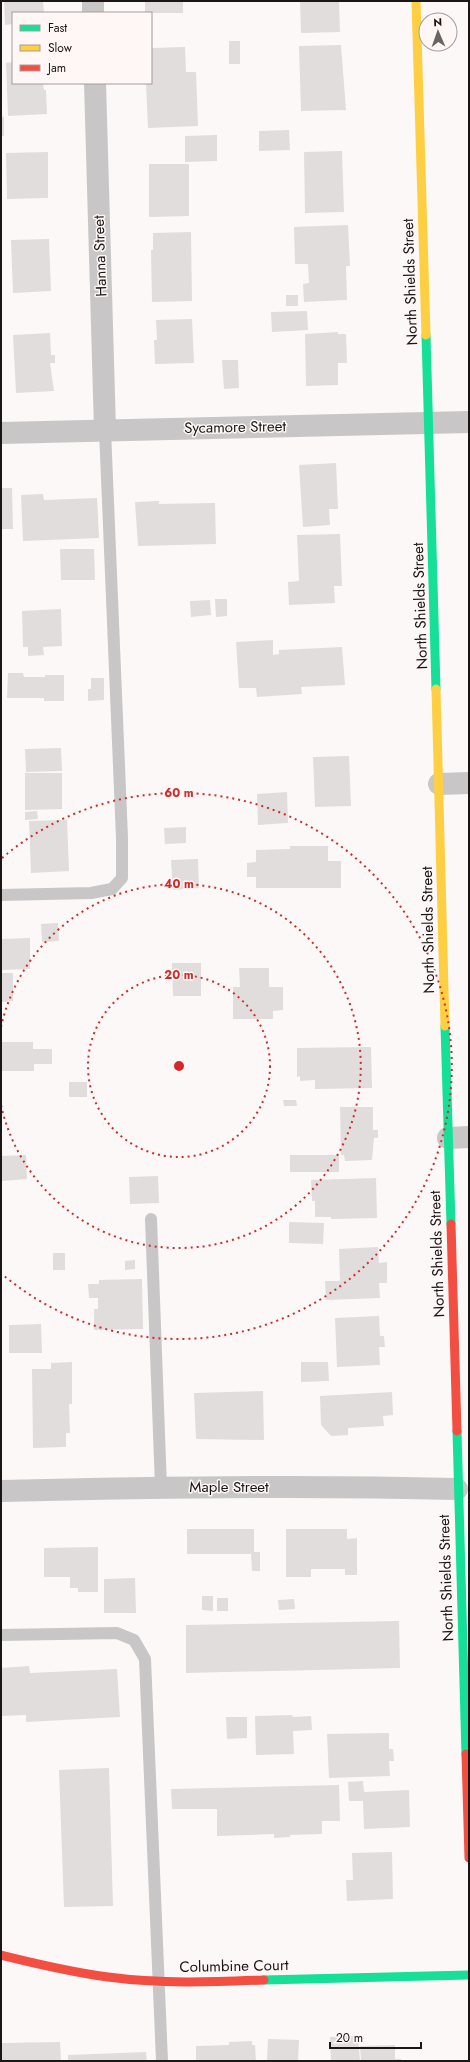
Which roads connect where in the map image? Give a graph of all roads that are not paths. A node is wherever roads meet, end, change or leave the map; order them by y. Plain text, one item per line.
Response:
1 (93, 1) edge
2 (416, 1) edge
3 (93, 12) edge
4 (95, 84) edge
5 (469, 422) edge
6 (429, 423) junction
7 (105, 430) junction
8 (1, 434) edge
9 (469, 783) edge
10 (439, 784) junction
11 (1, 895) edge
12 (469, 1137) edge
13 (448, 1138) junction
14 (151, 1219) dead end
15 (161, 1487) junction
16 (457, 1489) junction
17 (1, 1491) edge
18 (1, 1635) edge
19 (469, 1844) edge
20 (469, 1858) edge
21 (1, 1956) edge
22 (469, 1975) edge
23 (160, 1981) junction
24 (162, 2061) edge

1 - 3 street
2 - 6 main road, North Shields Street
4 - 7 street, Hanna Street
5 - 6 street, Sycamore Street
6 - 7 street, Sycamore Street
6 - 10 main road, North Shields Street
7 - 8 street, Sycamore Street
7 - 11 lane
9 - 10 street
10 - 13 main road, North Shields Street
12 - 13 street
13 - 16 main road, North Shields Street
14 - 15 lane
15 - 16 street, Maple Street
15 - 17 street, Maple Street
16 - 19 main road, North Shields Street
18 - 23 lane
19 - 20 main road, North Shields Street
21 - 23 main road, Columbine Court
22 - 23 main road, Columbine Court
23 - 24 lane

